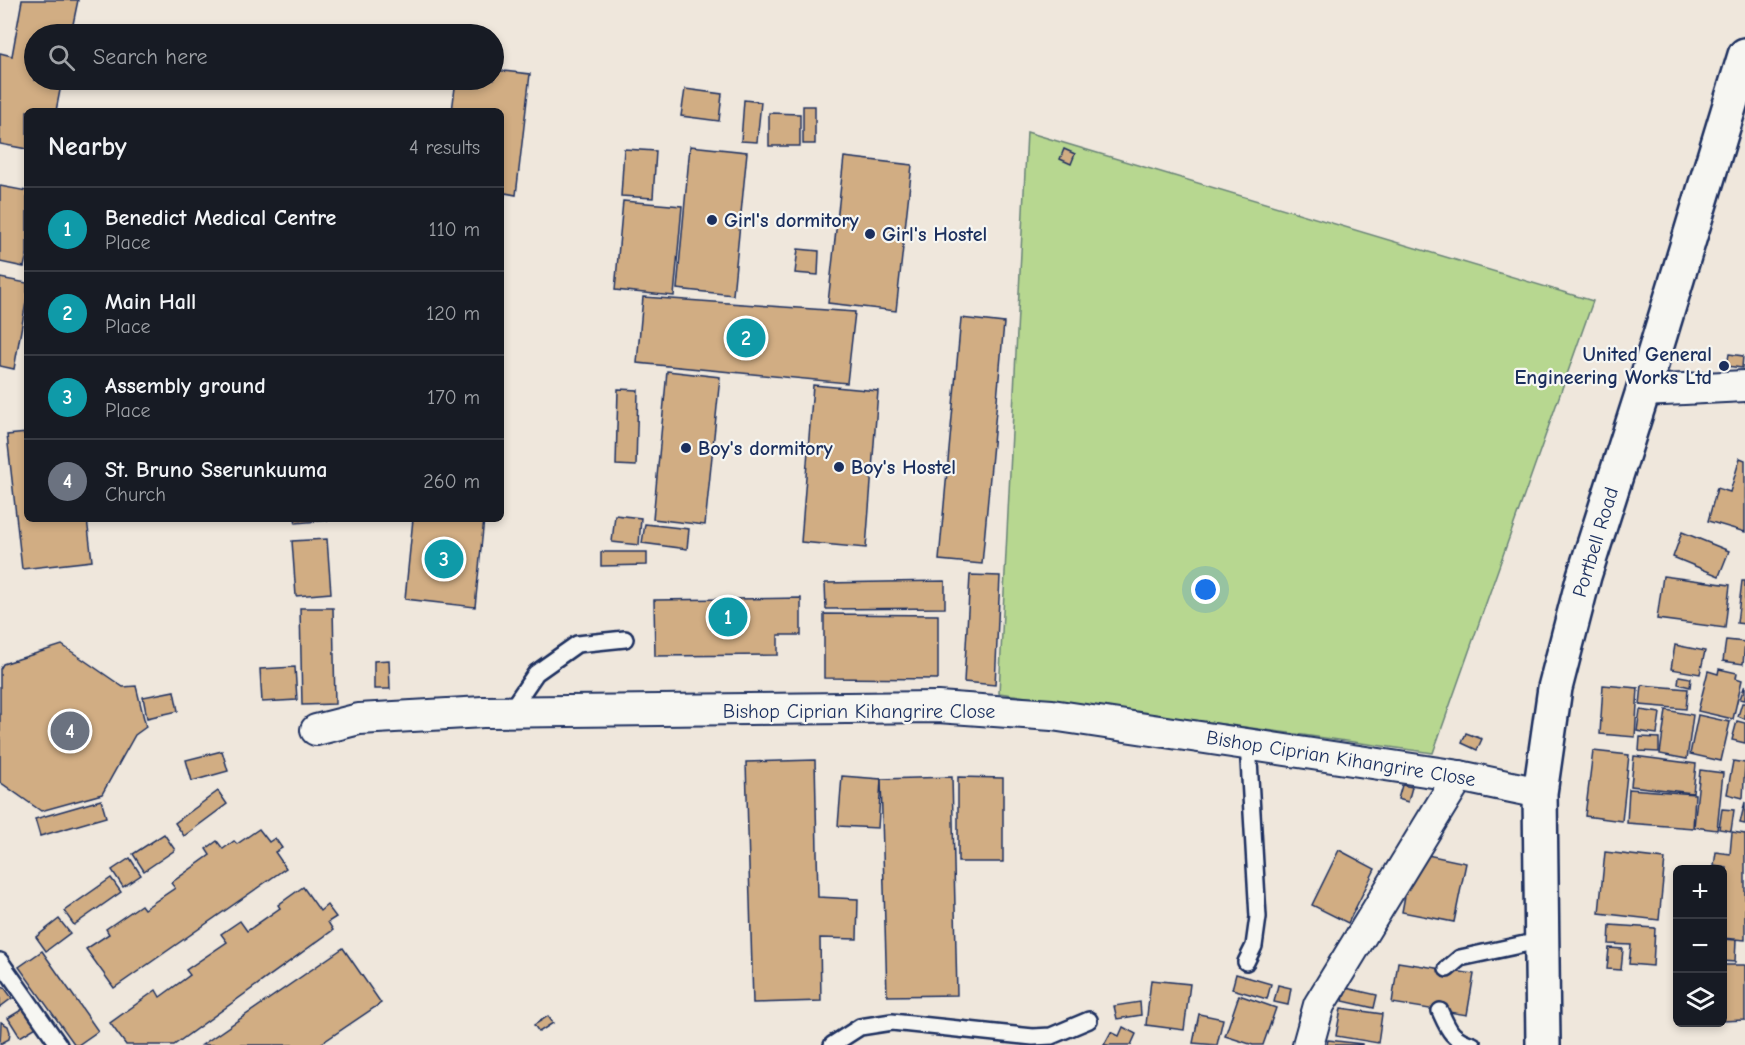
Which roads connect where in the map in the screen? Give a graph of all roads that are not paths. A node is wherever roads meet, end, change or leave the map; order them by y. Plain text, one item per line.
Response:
1 (1745, 55) edge
2 (1745, 386) edge
3 (1643, 392) junction
4 (625, 639) dead end
5 (510, 711) junction
6 (316, 730) dead end
7 (1248, 743) junction
8 (1459, 776) junction
9 (1540, 793) junction
10 (1542, 940) junction
11 (0, 961) edge
12 (1246, 962) dead end
13 (1447, 969) dead end
14 (1440, 1011) dead end
15 (1089, 1020) dead end
16 (58, 1045) edge
17 (832, 1045) edge
18 (1308, 1045) edge
19 (1473, 1045) edge
20 (1543, 1045) edge

1 - 3 main road, Portbell Road
2 - 3 street
3 - 9 main road, Portbell Road
4 - 5 lane
5 - 6 street, Bishop Ciprian Kihangrire Close
5 - 7 street, Bishop Ciprian Kihangrire Close
7 - 8 street, Bishop Ciprian Kihangrire Close
7 - 12 lane
8 - 9 street, Bishop Ciprian Kihangrire Close
8 - 18 street
9 - 10 main road, Portbell Road
10 - 13 lane
10 - 20 main road, Portbell Road
11 - 16 lane
14 - 19 lane
15 - 17 lane

